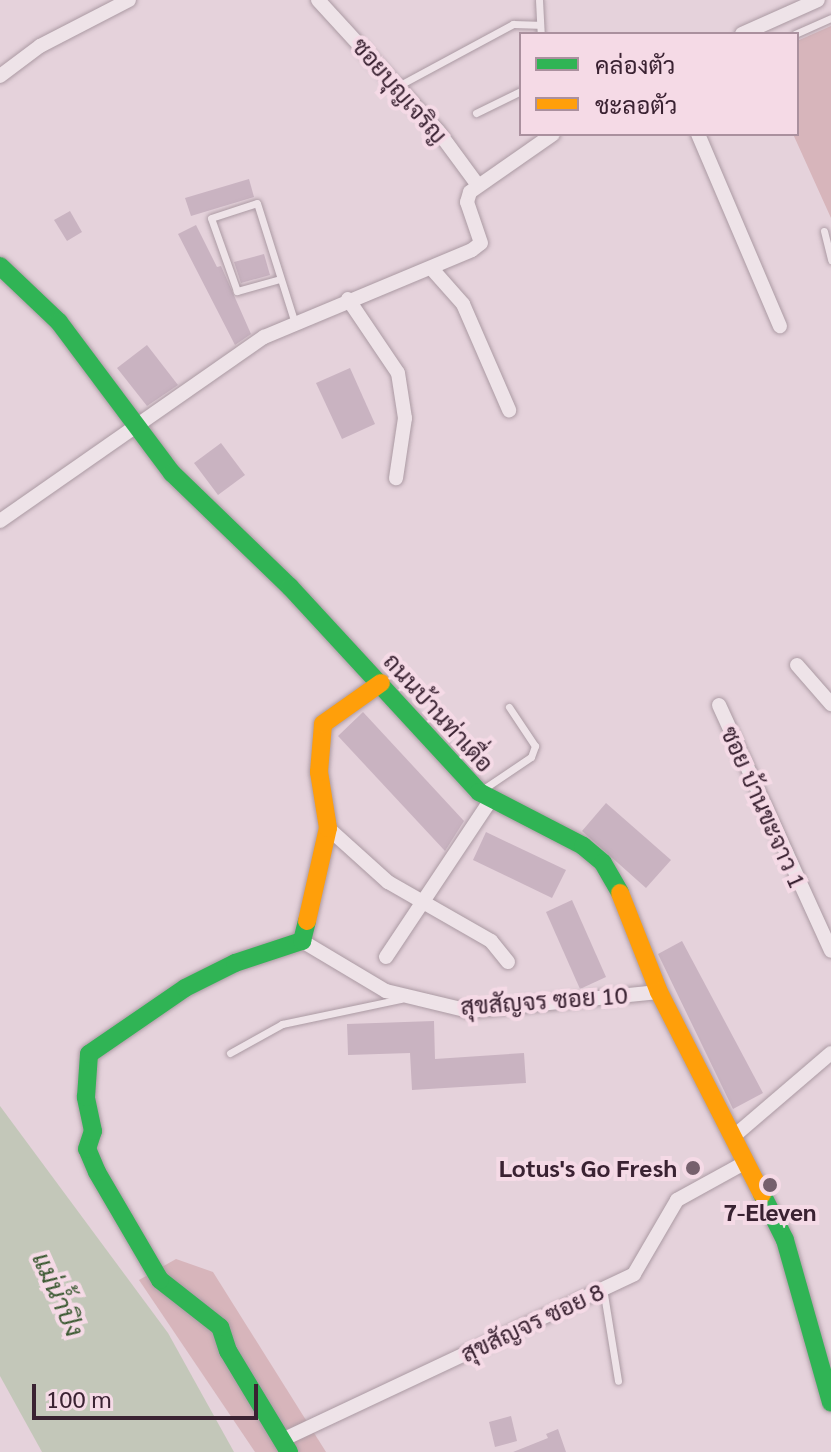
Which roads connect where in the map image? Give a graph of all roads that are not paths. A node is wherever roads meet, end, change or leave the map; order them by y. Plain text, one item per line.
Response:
1 (129, 0) edge
2 (318, 0) edge
3 (539, 0) edge
4 (818, 0) edge
5 (831, 18) edge
6 (537, 25) junction
7 (540, 32) edge
8 (746, 32) edge
9 (799, 32) edge
10 (0, 76) edge
11 (398, 86) junction
12 (519, 92) edge
13 (476, 113) dead end
14 (550, 136) edge
15 (699, 136) edge
16 (477, 184) junction
17 (824, 231) dead end
18 (831, 260) edge
19 (0, 266) edge
20 (432, 269) junction
21 (280, 279) junction
22 (348, 299) junction
23 (294, 320) junction
24 (780, 326) dead end
25 (509, 410) dead end
26 (138, 428) junction
27 (396, 478) dead end
28 (0, 521) edge
29 (797, 665) dead end
30 (381, 683) junction
31 (831, 704) edge
32 (719, 705) dead end
33 (509, 707) dead end
34 (484, 797) junction
35 (328, 828) junction
36 (421, 901) junction
37 (302, 941) junction
38 (831, 951) edge
39 (386, 957) dead end
40 (508, 962) dead end
41 (659, 992) junction
42 (407, 997) junction
43 (230, 1053) dead end
44 (831, 1053) edge
45 (733, 1137) junction
46 (746, 1162) junction
47 (603, 1288) junction
48 (618, 1381) dead end
49 (831, 1403) edge
50 (285, 1446) edge

1 - 10 street
2 - 11 street, ซอยบุญเจริญ
3 - 6 lane
4 - 8 street
5 - 9 lane
6 - 7 lane
6 - 11 lane
11 - 16 street, ซอยบุญเจริญ
12 - 13 lane
14 - 16 street
15 - 24 street
16 - 20 street
17 - 18 lane
19 - 26 street, ถนนบ้านท่าเดื่อ
20 - 22 street
20 - 25 street
21 - 21 lane
21 - 23 lane
22 - 23 street
22 - 27 street
23 - 26 street
26 - 28 street
26 - 30 street, ถนนบ้านท่าเดื่อ
29 - 31 street
30 - 34 street, ถนนบ้านท่าเดื่อ
30 - 35 street
32 - 38 street, ซอย บ้านขะจาว 1
33 - 34 lane
34 - 36 street
34 - 41 street, ถนนบ้านท่าเดื่อ
35 - 36 street
35 - 37 street
36 - 39 street
36 - 40 street
37 - 42 street, สุขสัญจร ซอย 10
37 - 50 street
41 - 42 street, สุขสัญจร ซอย 10
41 - 45 street, ถนนบ้านท่าเดื่อ
42 - 43 lane
44 - 45 street
45 - 46 street, ถนนบ้านท่าเดื่อ
46 - 47 street, สุขสัญจร ซอย 8
46 - 49 street, ถนนบ้านท่าเดื่อ
47 - 48 lane
47 - 50 street, สุขสัญจร ซอย 8

